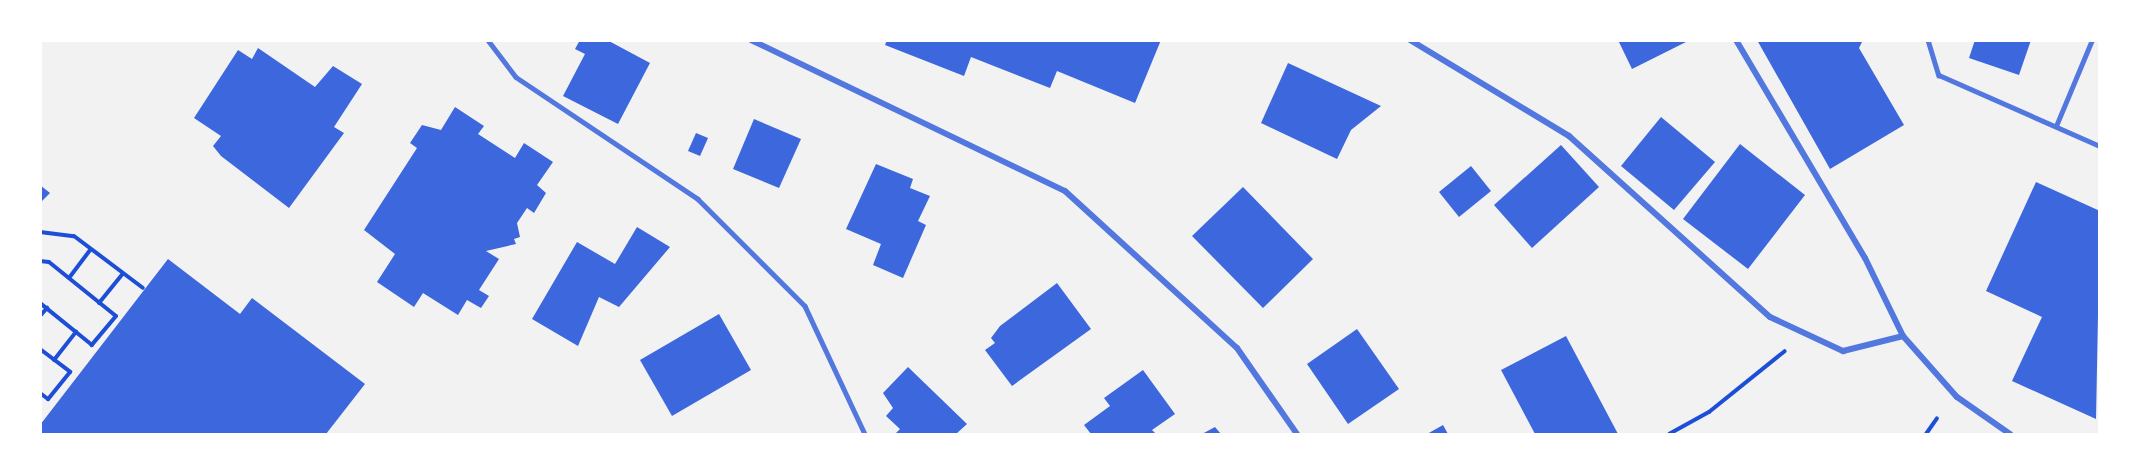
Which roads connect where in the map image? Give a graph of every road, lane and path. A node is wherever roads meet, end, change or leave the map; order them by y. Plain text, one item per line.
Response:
1 (488, 40) edge
2 (751, 40) edge
3 (1410, 40) edge
4 (1736, 40) edge
5 (1928, 40) edge
6 (2092, 40) edge
7 (2056, 126) junction
8 (2100, 146) edge
9 (40, 231) edge
10 (92, 249) junction
11 (40, 261) edge
12 (123, 272) junction
13 (69, 278) junction
14 (143, 288) dead end
15 (40, 303) edge
16 (99, 303) junction
17 (46, 308) junction
18 (40, 316) edge
19 (76, 332) junction
20 (1806, 333) junction
21 (1903, 336) junction
22 (40, 349) edge
23 (54, 360) junction
24 (40, 393) edge
25 (1937, 418) dead end
26 (865, 435) edge
27 (1298, 435) edge
28 (1669, 435) edge
29 (1926, 435) edge
30 (2010, 435) edge

1 - 26 lane
2 - 27 street
3 - 20 street
4 - 21 street
5 - 7 lane
6 - 7 lane
7 - 8 lane
9 - 10 path
10 - 12 path
10 - 13 path
11 - 13 path
12 - 14 path
12 - 16 path
13 - 16 path
15 - 17 path
16 - 19 path
17 - 18 path
17 - 19 path
19 - 23 path
20 - 21 street
20 - 28 path
21 - 30 street
22 - 23 path
23 - 24 path
25 - 29 path

